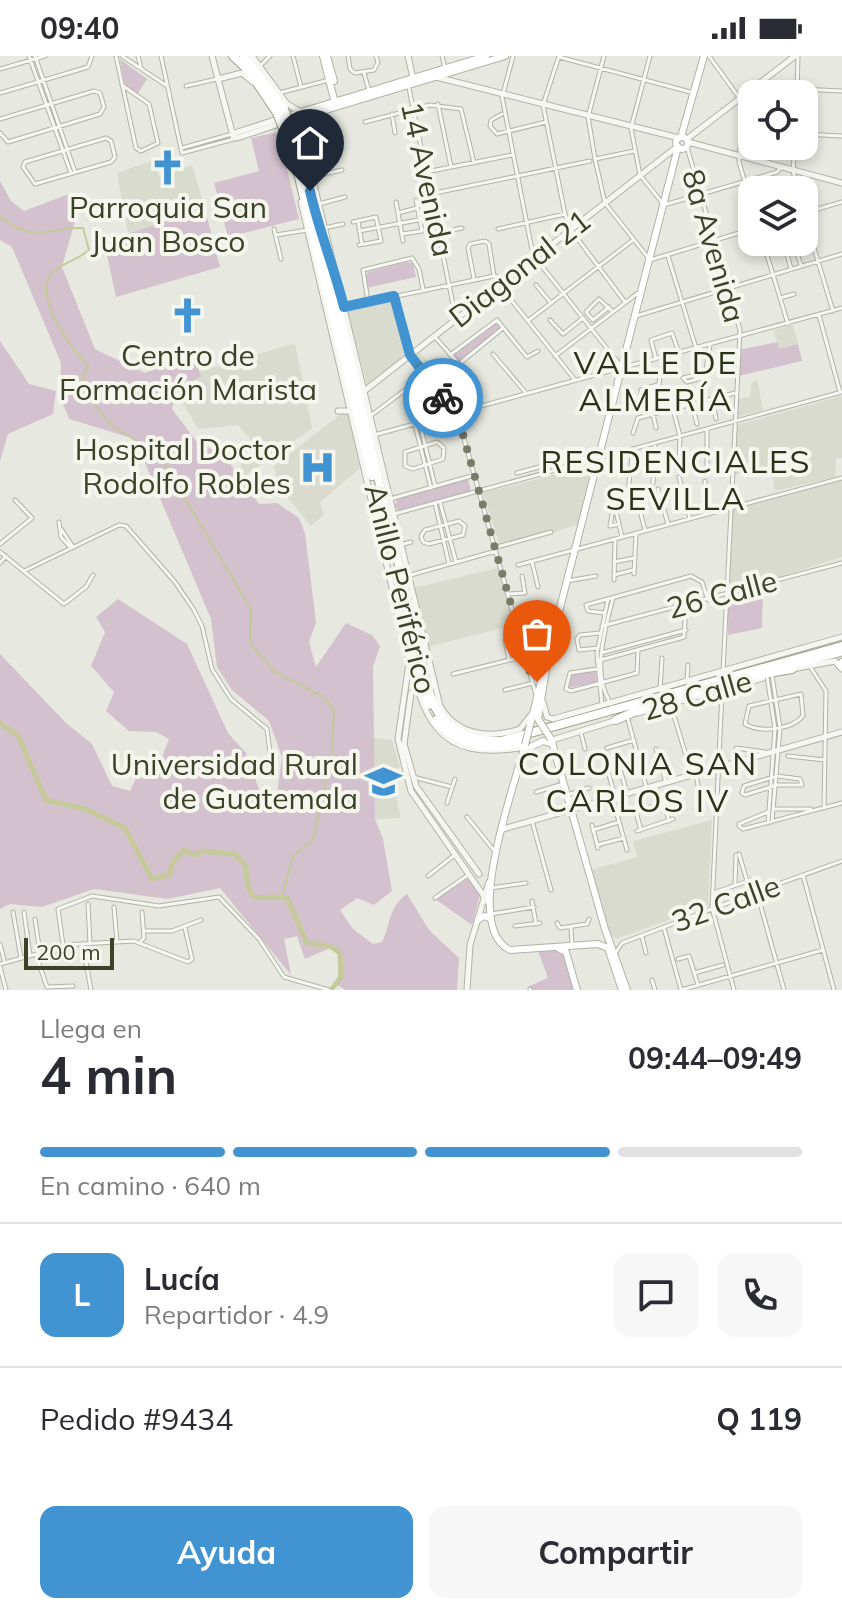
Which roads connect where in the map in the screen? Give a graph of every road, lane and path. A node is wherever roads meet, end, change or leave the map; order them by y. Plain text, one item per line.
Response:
1 (45, 56) edge
2 (92, 56) edge
3 (116, 56) edge
4 (122, 56) edge
5 (138, 56) edge
6 (161, 56) edge
7 (212, 56) edge
8 (233, 56) edge
9 (244, 56) edge
10 (270, 56) edge
11 (293, 56) edge
12 (325, 56) edge
13 (348, 56) edge
14 (376, 56) edge
15 (408, 56) edge
16 (442, 56) edge
17 (486, 56) edge
18 (505, 56) edge
19 (513, 56) edge
20 (558, 56) edge
21 (604, 56) edge
22 (650, 56) edge
23 (706, 56) edge
24 (797, 56) edge
25 (33, 58) edge
26 (257, 59) edge
27 (445, 68) junction
28 (0, 69) edge
29 (142, 69) junction
30 (601, 69) junction
31 (364, 73) junction
32 (431, 76) junction
33 (413, 78) junction
34 (218, 79) junction
35 (329, 80) junction
36 (764, 80) edge
37 (798, 80) edge
38 (644, 81) junction
39 (41, 82) junction
40 (122, 85) junction
41 (408, 85) junction
42 (167, 86) junction
43 (186, 86) dead end
44 (505, 86) junction
45 (301, 87) junction
46 (369, 91) junction
47 (818, 91) edge
48 (842, 91) edge
49 (494, 92) junction
50 (0, 93) edge
51 (279, 93) junction
52 (694, 93) junction
53 (738, 93) edge
54 (266, 96) junction
55 (505, 96) junction
56 (738, 99) edge
57 (336, 101) junction
58 (346, 104) junction
59 (438, 104) junction
60 (49, 105) junction
61 (543, 105) junction
62 (413, 107) junction
63 (280, 111) junction
64 (323, 111) junction
65 (301, 112) junction
66 (392, 114) junction
67 (504, 114) junction
68 (588, 117) junction
69 (2, 118) edge
70 (365, 122) dead end
71 (546, 122) junction
72 (286, 124) junction
73 (57, 128) junction
74 (631, 128) junction
75 (507, 132) junction
76 (0, 133) edge
77 (395, 133) dead end
78 (818, 135) edge
79 (234, 136) junction
80 (842, 136) edge
81 (682, 144) junction
82 (65, 151) junction
83 (635, 151) junction
84 (512, 155) junction
85 (674, 157) junction
86 (738, 157) edge
87 (334, 159) dead end
88 (592, 160) junction
89 (752, 160) edge
90 (794, 160) edge
91 (474, 163) junction
92 (451, 167) junction
93 (555, 167) junction
94 (781, 167) junction
95 (342, 170) dead end
96 (793, 171) junction
97 (426, 172) junction
98 (73, 173) junction
99 (640, 175) junction
100 (516, 176) junction
101 (758, 176) edge
102 (794, 176) edge
103 (312, 177) junction
104 (738, 183) edge
105 (842, 183) edge
106 (430, 194) junction
107 (699, 195) junction
108 (345, 197) dead end
109 (416, 200) dead end
110 (396, 202) dead end
111 (842, 202) edge
112 (605, 203) junction
113 (319, 204) junction
114 (664, 205) junction
115 (417, 208) junction
116 (818, 210) edge
117 (307, 212) junction
118 (398, 213) junction
119 (565, 214) junction
120 (435, 216) junction
121 (419, 219) junction
122 (526, 222) junction
123 (400, 223) junction
124 (343, 224) dead end
125 (378, 227) junction
126 (324, 228) junction
127 (462, 228) dead end
128 (274, 229) dead end
129 (498, 229) dead end
130 (571, 230) junction
131 (308, 231) junction
132 (359, 231) junction
133 (438, 233) junction
134 (738, 233) edge
135 (402, 234) junction
136 (276, 235) junction
137 (634, 239) junction
138 (403, 241) dead end
139 (713, 241) junction
140 (322, 243) junction
141 (842, 254) edge
142 (667, 255) junction
143 (767, 256) edge
144 (816, 256) edge
145 (535, 258) junction
146 (281, 259) dead end
147 (650, 260) junction
148 (332, 262) junction
149 (818, 262) junction
150 (599, 266) junction
151 (802, 266) junction
152 (791, 269) junction
153 (773, 275) junction
154 (494, 276) junction
155 (509, 278) junction
156 (474, 279) junction
157 (449, 284) junction
158 (501, 284) junction
159 (536, 285) dead end
160 (424, 289) junction
161 (727, 289) junction
162 (642, 292) junction
163 (563, 294) junction
164 (794, 294) dead end
165 (394, 296) junction
166 (780, 298) junction
167 (368, 301) junction
168 (625, 302) junction
169 (682, 302) junction
170 (551, 303) junction
171 (344, 307) junction
172 (609, 307) junction
173 (842, 308) edge
174 (833, 311) junction
175 (326, 312) junction
176 (613, 312) junction
177 (819, 315) junction
178 (636, 316) junction
179 (583, 318) junction
180 (456, 319) junction
181 (529, 320) junction
182 (550, 320) dead end
183 (788, 324) junction
184 (503, 328) junction
185 (591, 329) junction
186 (336, 334) junction
187 (434, 336) junction
188 (739, 337) junction
189 (710, 345) junction
190 (696, 348) junction
191 (538, 351) dead end
192 (679, 353) junction
193 (493, 354) dead end
194 (410, 355) junction
195 (450, 355) junction
196 (555, 356) junction
197 (663, 357) junction
198 (656, 359) junction
199 (622, 368) junction
200 (707, 372) junction
201 (359, 373) joint
202 (425, 375) junction
203 (575, 380) junction
204 (841, 392) edge
205 (526, 393) junction
206 (735, 393) junction
207 (641, 394) dead end
208 (362, 395) junction
209 (712, 399) junction
210 (692, 404) junction
211 (673, 409) junction
212 (338, 411) dead end
213 (351, 411) junction
214 (455, 413) junction
215 (653, 414) junction
216 (369, 417) junction
217 (716, 419) dead end
218 (733, 422) junction
219 (417, 423) junction
220 (697, 424) dead end
221 (656, 428) dead end
222 (707, 429) junction
223 (633, 433) dead end
224 (374, 435) junction
225 (680, 436) junction
226 (655, 443) junction
227 (424, 445) junction
228 (366, 447) junction
229 (633, 449) junction
230 (599, 458) junction
231 (428, 465) junction
232 (707, 465) dead end
233 (365, 469) junction
234 (533, 469) junction
235 (679, 469) dead end
236 (525, 471) junction
237 (517, 473) dead end
238 (546, 473) junction
239 (475, 475) junction
240 (535, 476) junction
241 (679, 477) dead end
242 (527, 478) junction
243 (842, 478) edge
244 (705, 481) dead end
245 (653, 483) dead end
246 (433, 487) junction
247 (658, 489) dead end
248 (480, 491) junction
249 (628, 491) dead end
250 (389, 499) junction
251 (637, 499) dead end
252 (15, 500) dead end
253 (437, 502) junction
254 (730, 508) junction
255 (393, 514) junction
256 (705, 515) junction
257 (690, 519) junction
258 (60, 524) dead end
259 (446, 524) junction
260 (619, 524) junction
261 (668, 525) junction
262 (440, 526) junction
263 (645, 531) junction
264 (551, 532) dead end
265 (636, 533) junction
266 (622, 537) junction
267 (449, 539) junction
268 (615, 539) junction
269 (443, 540) junction
270 (411, 542) dead end
271 (0, 544) edge
272 (400, 545) junction
273 (72, 548) junction
274 (496, 549) junction
275 (575, 550) junction
276 (0, 552) edge
277 (396, 555) junction
278 (6, 556) junction
279 (635, 557) junction
280 (456, 562) junction
281 (532, 562) junction
282 (614, 562) junction
283 (0, 563) edge
284 (842, 563) edge
285 (449, 564) junction
286 (518, 565) dead end
287 (24, 571) junction
288 (93, 575) dead end
289 (407, 576) junction
290 (522, 576) dead end
291 (596, 576) dead end
292 (567, 581) junction
293 (538, 587) dead end
294 (509, 594) junction
295 (726, 595) junction
296 (610, 598) junction
297 (708, 600) junction
298 (686, 605) junction
299 (605, 613) junction
300 (399, 615) junction
301 (604, 626) junction
302 (686, 632) junction
303 (600, 633) junction
304 (410, 635) junction
305 (842, 637) edge
306 (505, 640) dead end
307 (424, 646) junction
308 (842, 649) edge
309 (638, 650) junction
310 (599, 651) junction
311 (526, 656) junction
312 (410, 658) junction
313 (662, 658) dead end
314 (547, 659) junction
315 (509, 660) junction
316 (600, 660) junction
317 (688, 665) dead end
318 (809, 665) junction
319 (841, 666) edge
320 (597, 669) junction
321 (792, 669) junction
322 (723, 672) junction
323 (759, 672) junction
324 (453, 674) dead end
325 (770, 676) junction
326 (535, 681) junction
327 (602, 682) junction
328 (687, 682) junction
329 (427, 683) junction
330 (725, 686) junction
331 (417, 690) junction
332 (505, 690) dead end
333 (660, 690) junction
334 (538, 694) junction
335 (644, 694) junction
336 (688, 694) junction
337 (701, 695) junction
338 (407, 697) junction
339 (775, 699) junction
340 (611, 704) junction
341 (653, 704) junction
342 (670, 704) junction
343 (601, 706) junction
344 (533, 710) junction
345 (626, 712) junction
346 (616, 720) junction
347 (445, 722) junction
348 (535, 728) junction
349 (778, 728) junction
350 (580, 730) junction
351 (842, 732) edge
352 (825, 738) junction
353 (842, 738) edge
354 (634, 740) junction
355 (552, 741) junction
356 (522, 748) junction
357 (607, 748) dead end
358 (585, 749) dead end
359 (656, 749) dead end
360 (774, 751) junction
361 (270, 753) dead end
362 (788, 756) dead end
363 (617, 759) dead end
364 (825, 760) junction
365 (735, 763) junction
366 (607, 767) dead end
367 (719, 767) junction
368 (694, 774) junction
369 (413, 777) junction
370 (775, 777) junction
371 (455, 779) dead end
372 (666, 782) junction
373 (564, 783) junction
374 (655, 785) junction
375 (452, 787) junction
376 (774, 787) junction
377 (589, 788) dead end
378 (647, 788) junction
379 (699, 791) dead end
380 (536, 792) dead end
381 (627, 793) junction
382 (567, 795) junction
383 (614, 797) junction
384 (447, 803) dead end
385 (842, 803) edge
386 (662, 804) junction
387 (824, 807) junction
388 (571, 809) junction
389 (815, 809) junction
390 (772, 810) junction
391 (436, 815) junction
392 (467, 817) dead end
393 (430, 820) junction
394 (531, 821) junction
395 (619, 822) junction
396 (770, 823) junction
397 (503, 829) junction
398 (624, 838) junction
399 (627, 850) dead end
400 (496, 853) junction
401 (456, 854) junction
402 (842, 861) edge
403 (491, 872) junction
404 (803, 875) junction
405 (428, 876) dead end
406 (475, 876) junction
407 (526, 883) dead end
408 (735, 885) junction
409 (488, 888) junction
410 (551, 890) dead end
411 (713, 893) junction
412 (758, 896) junction
413 (435, 898) dead end
414 (532, 901) dead end
415 (88, 904) dead end
416 (114, 907) dead end
417 (534, 907) junction
418 (712, 908) junction
419 (13, 912) dead end
420 (24, 912) dead end
421 (142, 912) dead end
422 (491, 914) junction
423 (35, 919) dead end
424 (589, 919) dead end
425 (201, 920) dead end
426 (478, 920) junction
427 (557, 923) dead end
428 (515, 926) dead end
429 (571, 926) junction
430 (664, 926) junction
431 (185, 928) junction
432 (144, 931) junction
433 (607, 935) junction
434 (641, 935) junction
435 (117, 942) junction
436 (139, 943) junction
437 (0, 944) edge
438 (90, 944) junction
439 (598, 944) junction
440 (63, 945) junction
441 (83, 945) junction
442 (572, 946) junction
443 (551, 947) junction
444 (823, 950) junction
445 (616, 952) junction
446 (38, 953) junction
447 (646, 953) dead end
448 (58, 954) dead end
449 (30, 956) junction
450 (21, 958) junction
451 (678, 959) dead end
452 (777, 963) junction
453 (1, 964) edge
454 (723, 965) dead end
455 (694, 973) junction
456 (730, 976) junction
457 (652, 980) dead end
458 (73, 986) dead end
459 (700, 987) edge
460 (62, 988) edge
461 (6, 990) edge
462 (91, 990) edge
463 (328, 990) edge
464 (467, 990) edge
465 (577, 990) edge
466 (624, 990) edge
467 (655, 990) edge
468 (681, 990) edge
469 (734, 990) edge
470 (784, 990) edge
471 (834, 990) edge

1 - 25 street
2 - 39 street
3 - 40 street
4 - 29 street
5 - 29 street
6 - 42 street
7 - 34 street
8 - 54 highway, Anillo Periférico
9 - 63 highway, Anillo Periférico
10 - 26 street
11 - 45 street
12 - 35 main road
12 - 57 main road
13 - 31 street
14 - 31 street
15 - 33 street, 14 Avenida
16 - 27 street
17 - 27 main road
18 - 32 main road
19 - 44 street
20 - 30 street
20 - 61 street
21 - 30 street
22 - 38 street
23 - 52 main road
23 - 53 street
24 - 36 street
24 - 37 street
25 - 28 street
25 - 39 street
26 - 51 street
27 - 32 main road
29 - 42 street
30 - 38 street
30 - 68 street
31 - 46 street
32 - 33 main road
32 - 41 main road
32 - 49 street
32 - 55 street
33 - 46 main road
34 - 43 street
34 - 54 street
34 - 79 street
35 - 45 street
35 - 57 main road
38 - 52 street
38 - 74 street
39 - 50 street
39 - 60 street
40 - 40 street
41 - 58 main road
41 - 62 street, 14 Avenida
42 - 79 street
44 - 49 street
44 - 55 street
45 - 51 street
46 - 57 main road
47 - 48 street
49 - 55 street
51 - 65 street
52 - 81 main road
54 - 63 highway, Anillo Periférico
55 - 61 street
55 - 67 street
56 - 81 street
57 - 58 main road
57 - 65 main road
58 - 64 main road
59 - 62 street
59 - 91 street
59 - 92 street
60 - 69 street
60 - 73 street
60 - 73 street
61 - 68 street
61 - 71 street
62 - 66 street
62 - 97 street, 14 Avenida
63 - 72 highway, Anillo Periférico, bridge
64 - 72 main road
64 - 87 street
65 - 79 street
66 - 70 street
66 - 77 street
67 - 75 street
67 - 75 street
68 - 74 street
68 - 88 street
71 - 75 street
71 - 93 street
72 - 79 street
72 - 103 street
72 - 117 highway, Anillo Periférico
72 - 131 street, Anillo Periférico
72 - 140 highway, Anillo Periférico
73 - 76 street
73 - 82 street
74 - 81 street
74 - 83 street
75 - 84 street
78 - 80 street
81 - 85 main road
81 - 86 street
81 - 107 street, 8a Avenida
82 - 98 street
82 - 98 street
82 - 98 street
83 - 88 street
83 - 99 street
84 - 91 street
84 - 100 street
85 - 99 street, Diagonal 21
85 - 114 main road
88 - 93 street
88 - 112 street
89 - 94 street
90 - 96 street
91 - 92 street
92 - 97 street
93 - 100 street
93 - 119 street
94 - 96 street
94 - 101 street
95 - 103 street
96 - 102 street
96 - 105 street
97 - 106 street, 14 Avenida
99 - 112 street, Diagonal 21
99 - 114 street
100 - 106 street
100 - 122 street
103 - 113 street
104 - 107 street
106 - 120 street, 14 Avenida
107 - 114 street
107 - 139 street, 8a Avenida
108 - 113 street
109 - 115 street
110 - 118 street
111 - 116 street
112 - 130 street, Diagonal 21
112 - 137 street
113 - 126 street
114 - 147 main road
115 - 118 street
115 - 121 street
117 - 131 highway
117 - 186 highway, Anillo Periférico
118 - 123 street
119 - 122 street
119 - 130 street
120 - 121 street
120 - 133 street, 14 Avenida
121 - 123 street
121 - 135 street
122 - 129 street
122 - 145 street
123 - 125 street
123 - 135 street
124 - 126 street
125 - 132 street
125 - 132 street
125 - 132 street
126 - 148 street
127 - 133 street
128 - 136 street
130 - 145 street, Diagonal 21
130 - 150 street
131 - 136 street
131 - 175 street, Anillo Periférico
133 - 157 street, 14 Avenida
134 - 139 street
135 - 138 street
136 - 146 street
137 - 147 street
137 - 150 street
139 - 142 street
139 - 161 street, 8a Avenida
140 - 148 highway
140 - 208 highway, Anillo Periférico
141 - 149 street
142 - 147 street
142 - 169 street
143 - 153 street
144 - 149 street
145 - 155 street, Diagonal 21
145 - 163 street
147 - 162 main road
148 - 171 street
149 - 151 street
149 - 174 street
150 - 163 street
150 - 168 street
151 - 152 street
151 - 152 street
152 - 153 street
153 - 161 street
153 - 166 street
154 - 155 street
154 - 156 street
154 - 156 street
154 - 158 street
155 - 158 street, Diagonal 21
156 - 157 street
157 - 160 street
157 - 180 street, 14 Avenida
158 - 180 street, Diagonal 21
158 - 181 street
159 - 170 street
160 - 165 street
160 - 167 street
161 - 169 street
161 - 188 street, 8a Avenida
162 - 168 street
162 - 178 main road
163 - 170 street
163 - 179 street
164 - 166 street
165 - 167 street
165 - 194 street
166 - 183 street
167 - 171 street
168 - 176 street
169 - 178 street
169 - 190 street
170 - 181 street
171 - 201 street
172 - 172 street
172 - 176 street
173 - 174 street
174 - 177 street
175 - 186 highway
175 - 213 street, Anillo Periférico
176 - 185 street
177 - 183 street
177 - 204 street
178 - 199 main road
179 - 182 street
179 - 185 street
180 - 187 street, Diagonal 21
181 - 196 street
183 - 188 street
184 - 191 street
184 - 195 street
184 - 195 street
185 - 196 street
185 - 199 street
186 - 228 highway, Anillo Periférico
187 - 194 street, Diagonal 21
187 - 195 street
188 - 189 street
188 - 206 street, 8a Avenida
189 - 190 street
189 - 200 street
190 - 192 street
192 - 197 street
192 - 198 street
193 - 205 street
194 - 202 street
194 - 208 street, Diagonal 21
196 - 203 street
197 - 198 street
197 - 207 street
198 - 199 street
199 - 203 street
199 - 230 main road
200 - 200 street
201 - 208 highway
202 - 214 street
202 - 216 street
203 - 205 street
204 - 218 street
205 - 214 street
206 - 209 street
206 - 218 street, 8a Avenida
208 - 216 street
208 - 277 highway, Anillo Periférico
209 - 210 street
209 - 217 street
210 - 211 street
210 - 220 street
211 - 215 street
211 - 225 street
212 - 213 street
213 - 233 street, Anillo Periférico
214 - 219 street
214 - 239 street
215 - 221 street
215 - 223 street
216 - 224 street
218 - 222 street
218 - 254 street, 8a Avenida
219 - 224 street
219 - 227 street
222 - 225 street
222 - 232 street
224 - 250 street
225 - 226 street
225 - 235 street
226 - 229 street
226 - 245 street
227 - 231 street
227 - 231 street
227 - 231 street
228 - 233 highway
228 - 304 highway, Anillo Periférico
229 - 230 street
229 - 249 street
230 - 238 street
230 - 275 main road
231 - 246 street
233 - 300 street, Anillo Periférico
234 - 236 street
234 - 238 street
234 - 240 street
236 - 237 street
236 - 242 street
238 - 240 street
239 - 246 street
239 - 248 street
240 - 242 street
241 - 257 street
242 - 248 street
243 - 254 street
244 - 256 street
246 - 250 street
247 - 261 street
248 - 253 street
248 - 274 street
250 - 255 street
251 - 263 street
252 - 271 street
253 - 255 street
253 - 259 street
253 - 262 street
254 - 256 street
254 - 295 street, 8a Avenida
255 - 272 street
256 - 257 street
257 - 261 street
258 - 273 street
259 - 262 street
259 - 267 street
259 - 267 street
260 - 260 street
260 - 266 street
261 - 263 street
262 - 269 street
262 - 269 street
263 - 265 street
264 - 274 street
265 - 266 street
265 - 279 street
266 - 268 street
267 - 269 street
267 - 280 street
268 - 275 street
268 - 282 street
269 - 285 street
270 - 272 street
272 - 289 street
273 - 287 street
273 - 361 street
274 - 280 street
274 - 294 street
275 - 281 street
275 - 292 main road
276 - 278 street
277 - 289 highway
277 - 329 highway, Anillo Periférico
278 - 283 street
278 - 287 street
279 - 282 street
279 - 282 street
280 - 285 street
281 - 286 street
281 - 293 street
284 - 295 street, 26 Calle
285 - 289 street
287 - 288 street
289 - 307 street
290 - 294 street
291 - 292 street
292 - 314 main road
294 - 311 street
295 - 297 street, 26 Calle
295 - 322 street, 8a Avenida
296 - 297 street
296 - 299 street
296 - 299 street
296 - 301 street
297 - 298 street, 26 Calle
298 - 301 street, 26 Calle
298 - 302 street
299 - 301 street
300 - 304 highway
300 - 312 street, Anillo Periférico
301 - 303 street
301 - 310 street
302 - 309 street
302 - 310 street
303 - 310 street
303 - 310 street
304 - 341 highway, Anillo Periférico
305 - 322 street, 28 Calle
306 - 315 street
307 - 329 highway
307 - 344 street
308 - 323 highway, Anillo Periférico
309 - 316 street
309 - 327 street
310 - 316 street
311 - 315 street
311 - 326 street
312 - 331 street, Anillo Periférico
312 - 338 street
313 - 333 street
314 - 326 main road
314 - 334 main road
315 - 324 street
316 - 320 street
316 - 327 street
317 - 328 street
318 - 319 street, 28 Calle
318 - 321 street, 28 Calle
318 - 352 street
320 - 327 street
320 - 327 street
321 - 323 highway
321 - 325 street, 28 Calle
322 - 323 highway
322 - 328 street, 28 Calle
323 - 330 highway, Anillo Periférico
323 - 345 highway, Anillo Periférico
325 - 330 street, 28 Calle
325 - 339 street
326 - 332 street
326 - 334 main road
327 - 340 street
327 - 343 street
328 - 333 street, 28 Calle
329 - 347 highway, Anillo Periférico
330 - 336 highway, Anillo Periférico
330 - 337 street, 28 Calle
330 - 367 street
331 - 338 street
331 - 356 street, Anillo Periférico
333 - 335 street, 28 Calle
334 - 343 street, 28 Calle
334 - 344 main road
334 - 348 main road, bridge
335 - 340 street, 28 Calle
335 - 345 highway
336 - 337 highway
336 - 341 highway, Anillo Periférico
337 - 342 street, 28 Calle
338 - 369 street
338 - 393 street
339 - 349 street
339 - 349 street
339 - 349 street
340 - 343 street, 28 Calle
341 - 346 highway
342 - 345 street, 28 Calle
342 - 368 street
344 - 348 main road
345 - 346 street, 28 Calle
345 - 347 highway, Anillo Periférico
345 - 354 street
346 - 350 street, 28 Calle
347 - 348 highway
348 - 355 main road, bridge
348 - 356 main road, bridge
349 - 360 street
350 - 355 street, 28 Calle
350 - 358 street
351 - 352 street
352 - 353 street
352 - 360 street
352 - 364 street
354 - 357 street
354 - 378 street
355 - 356 main road
355 - 373 main road
356 - 397 main road
359 - 372 street
360 - 365 street
360 - 365 street
360 - 370 street
362 - 364 street
363 - 381 street
364 - 387 street
365 - 367 street
366 - 383 street
367 - 368 street
367 - 411 street
368 - 372 street
368 - 379 street
369 - 375 street
369 - 391 street
370 - 376 street
370 - 376 street
370 - 376 street
371 - 375 street
372 - 374 street
373 - 380 street
373 - 382 main road
374 - 378 street
374 - 386 street
375 - 384 street
376 - 390 street
377 - 382 street
378 - 381 street
381 - 383 street
382 - 388 main road
383 - 388 street
383 - 395 street
385 - 387 street
386 - 386 street
387 - 389 street
388 - 394 street
388 - 433 main road
389 - 390 street
389 - 396 street
390 - 396 street
390 - 396 street
391 - 393 street
391 - 406 street
392 - 400 street
393 - 401 street
394 - 397 street
394 - 410 street
395 - 398 street
395 - 398 street
397 - 400 main road
398 - 399 street
400 - 403 main road
401 - 405 street
401 - 406 street
402 - 404 street, 32 Calle
403 - 406 street
403 - 409 main road
404 - 412 street, 32 Calle
404 - 444 street
406 - 409 main road
406 - 409 street
406 - 413 street
407 - 409 street
408 - 408 street
408 - 411 street
409 - 422 main road
409 - 426 street
411 - 418 street
412 - 418 street, 32 Calle
412 - 452 street
414 - 417 street
415 - 438 street
416 - 435 street
417 - 422 street
417 - 428 street
418 - 430 street, 32 Calle
418 - 456 street
419 - 450 street
420 - 449 street
421 - 432 street
422 - 426 main road
422 - 443 main road
423 - 446 street
424 - 429 street
425 - 431 street
426 - 464 street
427 - 429 street
429 - 442 street
430 - 434 street, 32 Calle
430 - 468 street
431 - 432 street
431 - 436 street
432 - 436 street
433 - 439 main road
433 - 445 main road
434 - 445 street, 32 Calle
434 - 447 street
435 - 436 street
435 - 438 street
437 - 453 street
438 - 441 street
439 - 442 main road
439 - 466 main road
440 - 441 street
440 - 448 street
440 - 463 street
441 - 462 street
442 - 443 main road
443 - 465 main road
444 - 452 street
444 - 471 street
445 - 466 main road
446 - 449 street
446 - 460 street
449 - 450 street
450 - 453 street
451 - 455 street
452 - 456 street
452 - 470 street
453 - 461 street
454 - 455 street
455 - 459 street
456 - 459 street
456 - 469 street
457 - 467 street
458 - 460 street
459 - 468 street

